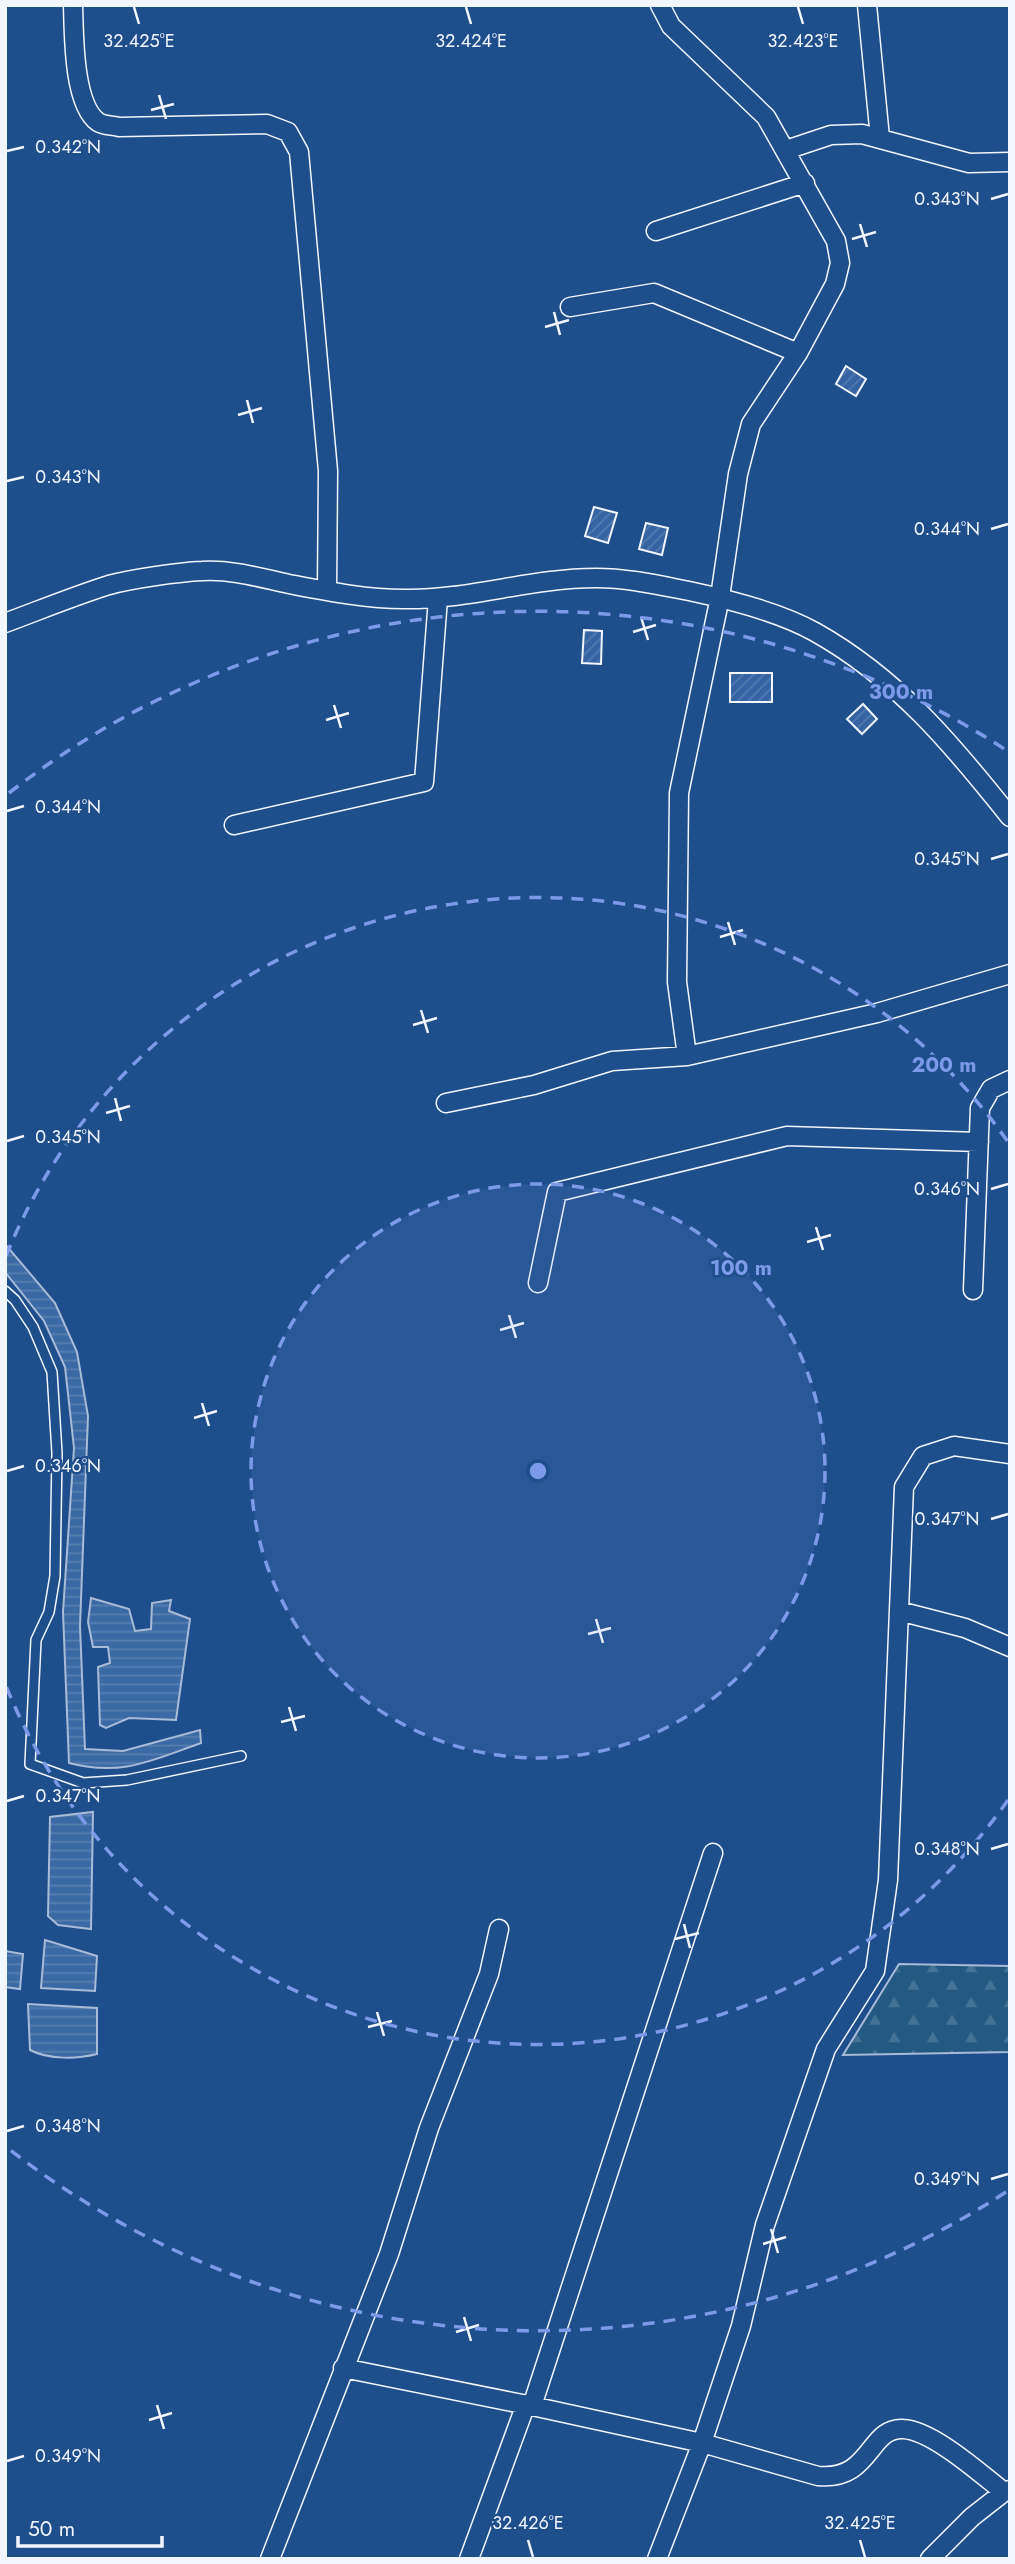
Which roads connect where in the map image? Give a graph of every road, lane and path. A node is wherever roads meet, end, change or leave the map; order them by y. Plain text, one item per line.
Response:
1 (73, 5) edge
2 (660, 5) edge
3 (867, 5) edge
4 (880, 138) junction
5 (786, 150) junction
6 (1010, 162) edge
7 (805, 183) junction
8 (656, 231) dead end
9 (570, 307) dead end
10 (798, 353) junction
11 (327, 591) junction
12 (720, 597) junction
13 (438, 598) junction
14 (5, 622) edge
15 (1010, 817) edge
16 (234, 825) dead end
17 (1010, 974) edge
18 (687, 1056) junction
19 (1010, 1080) edge
20 (446, 1103) dead end
21 (979, 1142) junction
22 (538, 1283) dead end
23 (973, 1290) dead end
24 (5, 1291) edge
25 (1010, 1454) edge
26 (899, 1611) junction
27 (1010, 1647) edge
28 (241, 1756) dead end
29 (713, 1853) dead end
30 (499, 1928) dead end
31 (343, 2368) junction
32 (529, 2405) junction
33 (702, 2443) junction
34 (1007, 2491) edge
35 (270, 2559) edge
36 (469, 2559) edge
37 (657, 2559) edge
38 (930, 2559) edge

1 - 11 street
2 - 5 street
3 - 4 street
4 - 5 street
4 - 6 street
5 - 7 street
7 - 8 street
7 - 10 street
9 - 10 street
10 - 12 street
11 - 13 street
11 - 14 street
12 - 13 street
12 - 15 street
12 - 18 street
13 - 16 street
17 - 18 street
18 - 20 street
19 - 21 street
21 - 22 street
21 - 23 street
24 - 28 lane
25 - 26 street
26 - 27 street
26 - 33 street
29 - 32 street
30 - 31 street
31 - 32 street
31 - 35 street
32 - 33 street
32 - 36 street
33 - 34 street
33 - 37 street
34 - 38 street

